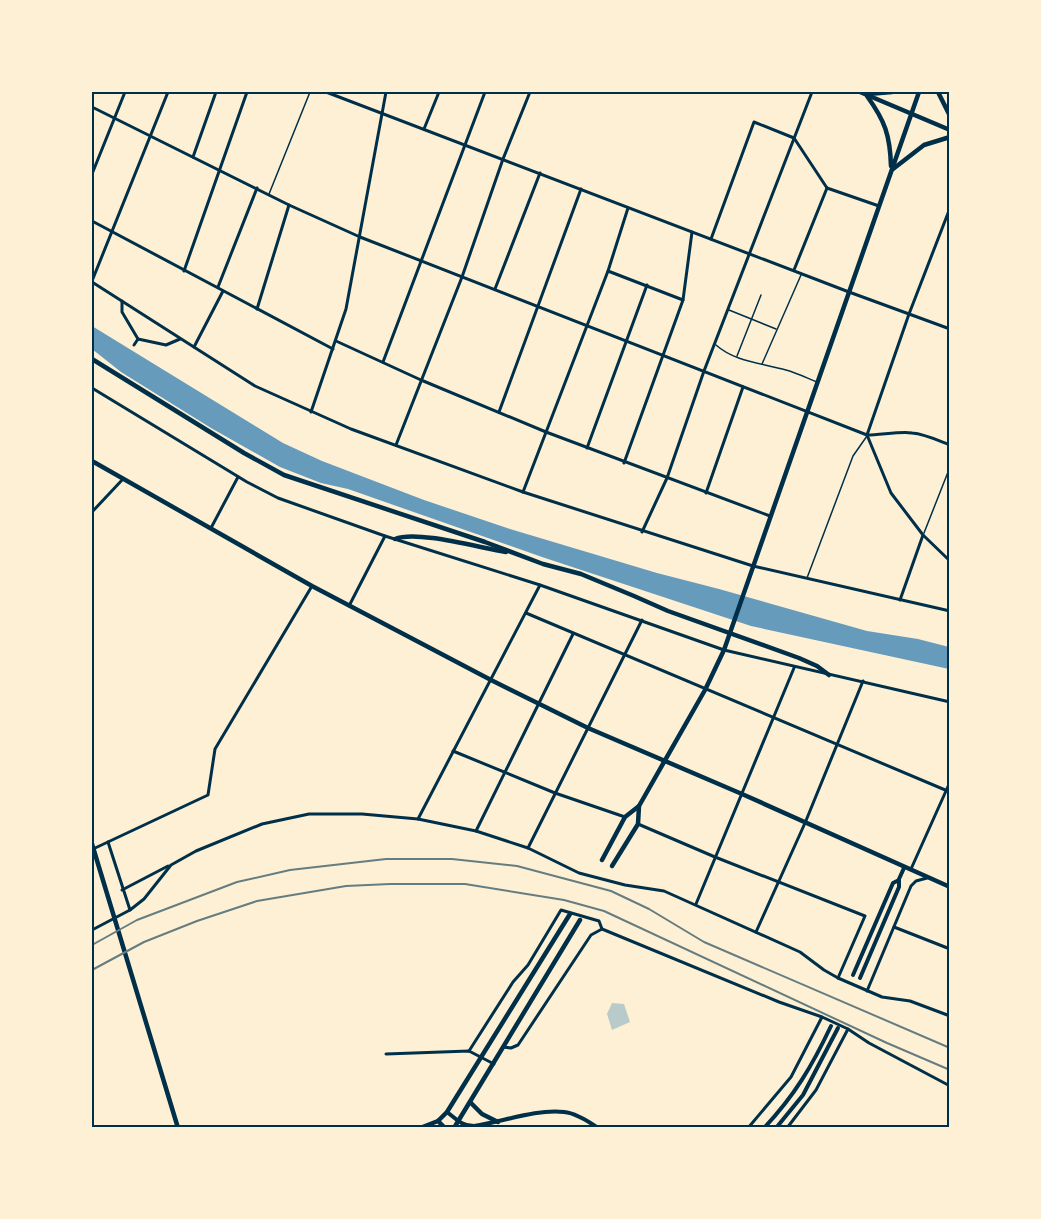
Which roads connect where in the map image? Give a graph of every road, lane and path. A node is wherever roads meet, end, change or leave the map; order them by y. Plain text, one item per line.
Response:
1 (125, 92) edge
2 (168, 92) edge
3 (216, 92) edge
4 (247, 92) edge
5 (310, 92) edge
6 (326, 92) edge
7 (439, 92) edge
8 (485, 92) edge
9 (530, 92) edge
10 (812, 92) edge
11 (892, 92) edge
12 (919, 92) edge
13 (938, 92) edge
14 (385, 93) edge
15 (863, 93) edge
16 (92, 107) edge
17 (382, 113) junction
18 (911, 114) junction
19 (950, 116) edge
20 (114, 117) junction
21 (424, 129) junction
22 (950, 130) edge
23 (150, 135) junction
24 (950, 137) edge
25 (794, 138) junction
26 (464, 144) junction
27 (194, 157) junction
28 (503, 159) junction
29 (219, 171) junction
30 (891, 171) junction
31 (540, 173) junction
32 (92, 174) edge
33 (258, 188) junction
34 (827, 188) junction
35 (580, 189) junction
36 (269, 194) junction
37 (290, 205) junction
38 (879, 206) junction
39 (628, 208) junction
40 (950, 208) edge
41 (92, 221) edge
42 (692, 232) junction
43 (112, 233) junction
44 (360, 237) junction
45 (711, 239) junction
46 (750, 254) junction
47 (421, 260) junction
48 (184, 271) junction
49 (608, 271) junction
50 (794, 271) junction
51 (801, 274) junction
52 (462, 277) junction
53 (92, 281) edge
54 (647, 285) junction
55 (218, 287) junction
56 (494, 289) junction
57 (223, 291) junction
58 (849, 292) junction
59 (761, 295) dead end
60 (683, 300) junction
61 (122, 302) junction
62 (536, 306) junction
63 (257, 309) junction
64 (729, 310) junction
65 (909, 314) junction
66 (752, 319) junction
67 (586, 324) junction
68 (777, 329) junction
69 (950, 329) edge
70 (138, 339) junction
71 (180, 339) junction
72 (627, 340) junction
73 (336, 341) junction
74 (715, 344) junction
75 (134, 345) dead end
76 (194, 347) junction
77 (333, 349) junction
78 (664, 354) junction
79 (737, 357) junction
80 (92, 359) edge
81 (383, 362) junction
82 (762, 364) junction
83 (704, 371) junction
84 (421, 380) junction
85 (818, 382) junction
86 (744, 386) junction
87 (92, 388) edge
88 (808, 411) junction
89 (311, 412) junction
90 (499, 412) junction
91 (546, 432) junction
92 (867, 435) junction
93 (950, 445) edge
94 (396, 446) junction
95 (587, 448) junction
96 (92, 461) edge
97 (624, 463) junction
98 (950, 467) edge
99 (238, 477) junction
100 (667, 478) junction
101 (123, 479) junction
102 (523, 492) junction
103 (706, 493) junction
104 (92, 512) edge
105 (770, 516) junction
106 (211, 528) junction
107 (642, 532) junction
108 (924, 535) junction
109 (385, 536) junction
110 (395, 540) junction
111 (514, 553) junction
112 (950, 561) edge
113 (753, 566) junction
114 (807, 579) junction
115 (540, 585) junction
116 (312, 586) junction
117 (900, 600) junction
118 (349, 606) junction
119 (950, 611) edge
120 (526, 613) junction
121 (642, 620) junction
122 (573, 634) junction
123 (725, 648) junction
124 (624, 655) junction
125 (794, 668) junction
126 (829, 675) junction
127 (491, 680) junction
128 (863, 681) junction
129 (705, 690) junction
130 (950, 702) edge
131 (539, 704) junction
132 (773, 718) junction
133 (588, 728) junction
134 (836, 745) junction
135 (453, 751) junction
136 (665, 761) junction
137 (505, 772) junction
138 (950, 782) edge
139 (948, 791) edge
140 (555, 793) junction
141 (742, 794) junction
142 (639, 806) junction
143 (625, 817) junction
144 (418, 819) junction
145 (805, 823) junction
146 (638, 824) junction
147 (476, 831) junction
148 (108, 842) junction
149 (92, 846) edge
150 (528, 848) junction
151 (715, 857) junction
152 (602, 860) dead end
153 (171, 865) junction
154 (612, 866) dead end
155 (904, 868) junction
156 (911, 871) junction
157 (927, 878) junction
158 (899, 879) junction
159 (777, 882) junction
160 (950, 887) edge
161 (122, 890) junction
162 (696, 904) junction
163 (129, 910) junction
164 (570, 914) dead end
165 (580, 920) dead end
166 (894, 927) junction
167 (602, 929) junction
168 (92, 930) edge
169 (756, 932) junction
170 (950, 949) edge
171 (853, 975) dead end
172 (837, 978) junction
173 (860, 978) dead end
174 (867, 991) junction
175 (950, 1016) edge
176 (822, 1017) junction
177 (831, 1026) dead end
178 (838, 1028) dead end
179 (848, 1029) junction
180 (503, 1047) junction
181 (469, 1051) junction
182 (386, 1054) dead end
183 (481, 1057) junction
184 (494, 1064) junction
185 (950, 1086) edge
186 (470, 1102) junction
187 (447, 1112) junction
188 (438, 1122) junction
189 (459, 1122) junction
190 (498, 1122) junction
191 (178, 1128) edge
192 (420, 1128) edge
193 (445, 1128) edge
194 (454, 1128) edge
195 (598, 1128) edge
196 (748, 1128) edge
197 (764, 1128) edge
198 (776, 1128) edge
199 (787, 1128) edge

1 - 20 street
2 - 23 street
3 - 27 street
4 - 29 street
5 - 36 lane
6 - 17 street
7 - 21 street
8 - 26 street
9 - 28 street
10 - 25 street
11 - 15 main road
12 - 18 main road
13 - 19 main road
14 - 17 street
15 - 18 main road
15 - 30 main road
16 - 20 street
17 - 21 street
17 - 44 street
18 - 22 main road
18 - 30 main road
20 - 23 street
20 - 32 street
21 - 26 street
23 - 27 street
23 - 43 street
24 - 30 main road
25 - 34 street
25 - 45 street
25 - 46 street
26 - 28 street
26 - 47 street
27 - 29 street
28 - 31 street
28 - 52 street
29 - 33 street
29 - 48 street
30 - 38 main road
31 - 35 street
31 - 56 street
33 - 36 street
33 - 55 street
34 - 38 street
34 - 50 street
35 - 39 street
35 - 62 street
36 - 37 street
37 - 44 street
37 - 63 street
38 - 58 main road
39 - 42 street
39 - 49 street
40 - 65 street
41 - 43 street
42 - 45 street
42 - 60 street
43 - 48 street
43 - 53 street
44 - 47 street
44 - 73 street
45 - 46 street
46 - 50 street
46 - 64 street
47 - 52 street
47 - 81 street
48 - 55 street
49 - 54 street
49 - 67 street
50 - 51 street
51 - 58 street
51 - 68 lane
52 - 56 street
52 - 84 street
53 - 61 street
54 - 60 street
54 - 72 street
55 - 57 street
56 - 62 street
57 - 63 street
57 - 76 street
58 - 65 street
58 - 85 main road
59 - 66 lane
60 - 78 street
61 - 70 street
61 - 71 street
62 - 67 street
62 - 90 street
63 - 77 street
64 - 66 lane
64 - 74 street
65 - 69 street
65 - 92 street
66 - 68 lane
66 - 79 lane
67 - 72 street
67 - 91 street
68 - 82 lane
70 - 71 street
70 - 75 street
71 - 76 street
72 - 78 street
72 - 95 street
73 - 77 street
73 - 81 street
74 - 79 lane
74 - 83 street
76 - 89 street
77 - 89 street
78 - 83 street
78 - 97 street
79 - 82 lane
80 - 111 main road
81 - 84 street
82 - 85 lane
83 - 86 street
83 - 100 street
84 - 90 street
84 - 94 street
85 - 88 main road
86 - 88 street
86 - 103 street
87 - 99 street
88 - 92 street
88 - 105 main road
89 - 94 street
90 - 91 street
91 - 95 street
91 - 102 street
92 - 93 street
92 - 108 street
92 - 114 lane
94 - 102 street
95 - 97 street
96 - 101 main road
97 - 100 street
98 - 108 lane
99 - 106 street
99 - 109 street
100 - 103 street
100 - 107 street
101 - 104 street
101 - 106 main road
102 - 107 street
103 - 105 street
105 - 113 main road
106 - 116 main road
107 - 113 street
108 - 112 street
108 - 117 street
109 - 110 street
109 - 118 street
110 - 111 main road
110 - 115 street
111 - 126 main road
113 - 114 street
113 - 123 main road
114 - 117 street
115 - 120 street
115 - 121 street
116 - 118 main road
116 - 148 street
117 - 119 street
118 - 127 main road
120 - 122 street
120 - 127 street
121 - 123 street
121 - 124 street
122 - 124 street
122 - 131 street
123 - 125 street
123 - 129 main road
124 - 129 street
124 - 133 street
125 - 126 street
125 - 132 street
126 - 128 street
127 - 131 main road
127 - 135 street
128 - 130 street
128 - 134 street
129 - 132 street
129 - 136 main road
131 - 133 main road
131 - 137 street
132 - 134 street
132 - 141 street
133 - 136 main road
133 - 140 street
134 - 139 street
134 - 145 street
135 - 137 street
135 - 144 street
136 - 141 main road
136 - 142 main road
137 - 140 street
137 - 147 street
138 - 139 street
139 - 156 street
140 - 143 street
140 - 150 street
141 - 145 main road
141 - 151 street
142 - 143 main road
142 - 146 main road
143 - 152 main road
144 - 147 street
144 - 153 street
145 - 155 main road
145 - 159 street
146 - 151 street
146 - 154 main road
147 - 150 street
148 - 149 street
148 - 161 street
149 - 191 main road
150 - 162 street
151 - 159 street
151 - 162 street
153 - 161 street
153 - 163 street
155 - 156 main road
155 - 158 street
156 - 157 main road
157 - 160 main road
157 - 166 street
158 - 171 street
158 - 173 street
159 - 169 street
159 - 172 street
161 - 163 street
162 - 169 street
163 - 168 street
164 - 183 main road
165 - 180 main road
166 - 170 street
166 - 174 street
167 - 176 street
167 - 180 street
167 - 181 street
169 - 172 street
172 - 174 street
174 - 175 street
176 - 179 street
176 - 196 street
177 - 197 street
178 - 198 street
179 - 185 street
179 - 199 street
180 - 184 main road
181 - 182 street
181 - 183 street
183 - 184 street
183 - 187 main road
184 - 186 main road
186 - 189 main road
186 - 190 main road
187 - 188 main road
187 - 189 street
188 - 192 main road
188 - 193 main road
189 - 190 street
189 - 194 main road
190 - 195 street

